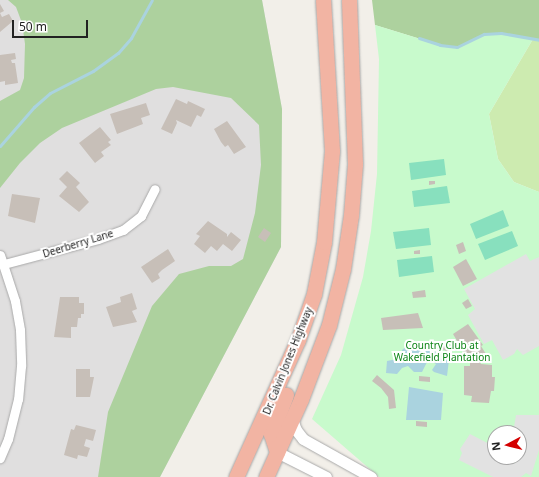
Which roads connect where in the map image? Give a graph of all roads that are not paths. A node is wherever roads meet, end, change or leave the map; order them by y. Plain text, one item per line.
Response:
1 (323, 0) edge
2 (349, 0) edge
3 (155, 189) dead end
4 (0, 255) edge
5 (4, 264) junction
6 (314, 294) junction
7 (292, 419) junction
8 (4, 438) edge
9 (277, 452) junction
10 (0, 458) edge
11 (236, 477) edge
12 (266, 477) edge
13 (326, 477) edge
14 (371, 477) edge

1 - 6 highway, Dr. Calvin Jones Highway
2 - 7 highway
3 - 5 street, Deerberry Lane
4 - 5 street
5 - 8 street
6 - 9 highway
6 - 11 highway, Dr. Calvin Jones Highway
7 - 9 highway
7 - 14 street
8 - 10 street
9 - 12 highway
9 - 13 street

